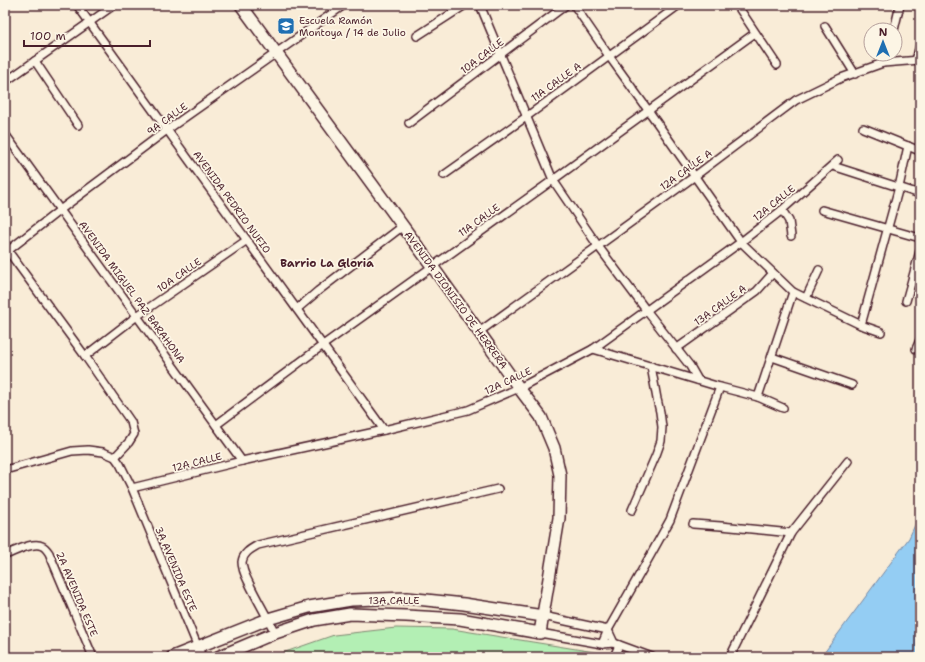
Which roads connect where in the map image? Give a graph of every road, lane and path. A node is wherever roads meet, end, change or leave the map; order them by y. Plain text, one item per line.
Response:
1 (77, 5) edge
2 (114, 5) edge
3 (241, 5) edge
4 (344, 5) edge
5 (465, 5) edge
6 (480, 5) edge
7 (566, 5) edge
8 (574, 5) edge
9 (679, 5) edge
10 (738, 5) edge
11 (900, 5) edge
12 (896, 22) edge
13 (90, 23) junction
14 (825, 26) dead end
15 (755, 33) junction
16 (417, 36) dead end
17 (920, 45) edge
18 (276, 54) junction
19 (500, 55) junction
20 (609, 56) junction
21 (918, 60) edge
22 (35, 61) junction
23 (883, 63) joint
24 (777, 65) dead end
25 (855, 74) junction
26 (5, 82) edge
27 (648, 110) junction
28 (526, 117) junction
29 (409, 123) dead end
30 (78, 124) dead end
31 (863, 128) dead end
32 (168, 130) junction
33 (5, 134) edge
34 (908, 146) junction
35 (920, 151) edge
36 (444, 175) dead end
37 (695, 176) junction
38 (553, 180) junction
39 (899, 187) junction
40 (920, 194) edge
41 (60, 210) junction
42 (782, 210) junction
43 (822, 210) dead end
44 (403, 226) junction
45 (887, 229) junction
46 (791, 236) dead end
47 (920, 238) edge
48 (247, 240) junction
49 (741, 242) junction
50 (598, 246) junction
51 (920, 251) edge
52 (7, 252) edge
53 (432, 266) junction
54 (818, 270) dead end
55 (773, 273) junction
56 (793, 292) junction
57 (806, 298) junction
58 (906, 301) dead end
59 (297, 309) junction
60 (646, 310) junction
61 (137, 316) junction
62 (861, 325) junction
63 (479, 332) junction
64 (881, 332) dead end
65 (920, 340) edge
66 (323, 345) junction
67 (593, 349) junction
68 (676, 349) junction
69 (916, 349) dead end
70 (85, 356) junction
71 (772, 357) junction
72 (651, 366) junction
73 (698, 380) junction
74 (852, 385) dead end
75 (720, 387) junction
76 (519, 388) junction
77 (758, 397) junction
78 (782, 408) dead end
79 (216, 425) junction
80 (384, 430) junction
81 (115, 457) junction
82 (242, 461) junction
83 (848, 461) dead end
84 (5, 470) edge
85 (132, 488) junction
86 (498, 489) dead end
87 (632, 510) dead end
88 (693, 524) dead end
89 (791, 533) junction
90 (5, 555) edge
91 (407, 598) junction
92 (406, 616) junction
93 (543, 616) junction
94 (268, 619) junction
95 (608, 630) junction
96 (275, 633) junction
97 (540, 634) junction
98 (602, 644) junction
99 (616, 644) junction
100 (198, 646) junction
101 (93, 657) edge
102 (172, 657) edge
103 (202, 657) edge
104 (218, 657) edge
105 (614, 657) edge
106 (652, 657) edge
107 (730, 657) edge

1 - 13 street, AVENIDA PEDRIO NUFIO
2 - 13 street
3 - 18 street, AVENIDA DIONISIO DE HERRERA
4 - 18 street, 9A CALLE
5 - 16 street
6 - 19 street
7 - 19 street, 10A CALLE
8 - 20 street
9 - 20 street, 11A CALLE A
10 - 15 street
11 - 12 street
13 - 22 street
13 - 32 street, AVENIDA PEDRIO NUFIO
14 - 25 street
15 - 24 street
15 - 27 street, 11A CALLE
17 - 21 street
18 - 32 street, 9A CALLE
18 - 44 street, AVENIDA DIONISIO DE HERRERA
19 - 28 street
19 - 29 street, 10A CALLE
20 - 27 street
20 - 28 street, 11A CALLE A
21 - 23 street, 12A CALLE A
22 - 26 street
22 - 30 street
23 - 25 street, 12A CALLE A
25 - 37 street, 12A CALLE A
27 - 37 street
27 - 38 street, 11A CALLE
28 - 36 street, 11A CALLE A
28 - 38 street
31 - 34 street
32 - 41 street, 9A CALLE
32 - 48 street, AVENIDA PEDRIO NUFIO
33 - 41 street, AVENIDA MIGUEL PAZ BARAHONA
34 - 35 street
34 - 39 street
37 - 49 street
37 - 50 street, 12A CALLE A
38 - 50 street
38 - 53 street, 11A CALLE
39 - 40 street
39 - 42 street, 12A CALLE
39 - 45 street
41 - 52 street, 9A CALLE
41 - 61 street, AVENIDA MIGUEL PAZ BARAHONA
42 - 46 street
42 - 49 street, 12A CALLE
43 - 45 street
44 - 53 street, AVENIDA DIONISIO DE HERRERA
44 - 59 street
45 - 47 street
45 - 62 street
48 - 59 street, AVENIDA PEDRIO NUFIO
48 - 61 street, 10A CALLE
49 - 55 street
49 - 60 street, 12A CALLE
50 - 60 street
50 - 63 street, 12A CALLE A
51 - 58 street
52 - 70 street
53 - 63 street, AVENIDA DIONISIO DE HERRERA
53 - 66 street, 11A CALLE
54 - 57 street
55 - 56 street
55 - 68 street, 13A CALLE A
56 - 57 street
56 - 71 street
57 - 62 street
59 - 66 street, AVENIDA PEDRIO NUFIO
60 - 67 street, 12A CALLE
60 - 68 street
61 - 70 street, 10A CALLE
61 - 79 street, AVENIDA MIGUEL PAZ BARAHONA
62 - 64 street
63 - 76 street, AVENIDA DIONISIO DE HERRERA
65 - 69 street
66 - 79 street, 11A CALLE
66 - 80 street, AVENIDA PEDRIO NUFIO
67 - 72 street
67 - 76 street, 12A CALLE
68 - 73 street
70 - 81 street
71 - 74 street
71 - 77 street
72 - 73 street
72 - 87 street
73 - 75 street
75 - 77 street
75 - 95 street
76 - 80 street, 12A CALLE
76 - 93 street, AVENIDA DIONISIO DE HERRERA
77 - 78 street
79 - 82 street, AVENIDA MIGUEL PAZ BARAHONA
80 - 82 street, 12A CALLE
81 - 84 street
81 - 85 street, 3A AVENIDA ESTE
82 - 85 street, 12A CALLE
83 - 89 street
85 - 100 street, 3A AVENIDA ESTE
86 - 94 street
88 - 89 street
89 - 107 street
90 - 101 street, 2A AVENIDA ESTE
91 - 92 street
91 - 93 street, 13A CALLE
91 - 94 street, 13A CALLE
92 - 96 street, 13A CALLE
92 - 97 street, 13A CALLE
93 - 95 street, 13A CALLE
93 - 97 street, AVENIDA DIONISIO DE HERRERA
94 - 96 street
94 - 100 street, 13A CALLE
95 - 98 street
95 - 99 street
96 - 104 street, 13A CALLE
97 - 98 street, 13A CALLE
98 - 99 street, 13A CALLE
99 - 105 street
99 - 106 street, 13A CALLE
100 - 102 street, 13A CALLE
100 - 103 street, 3A AVENIDA ESTE

